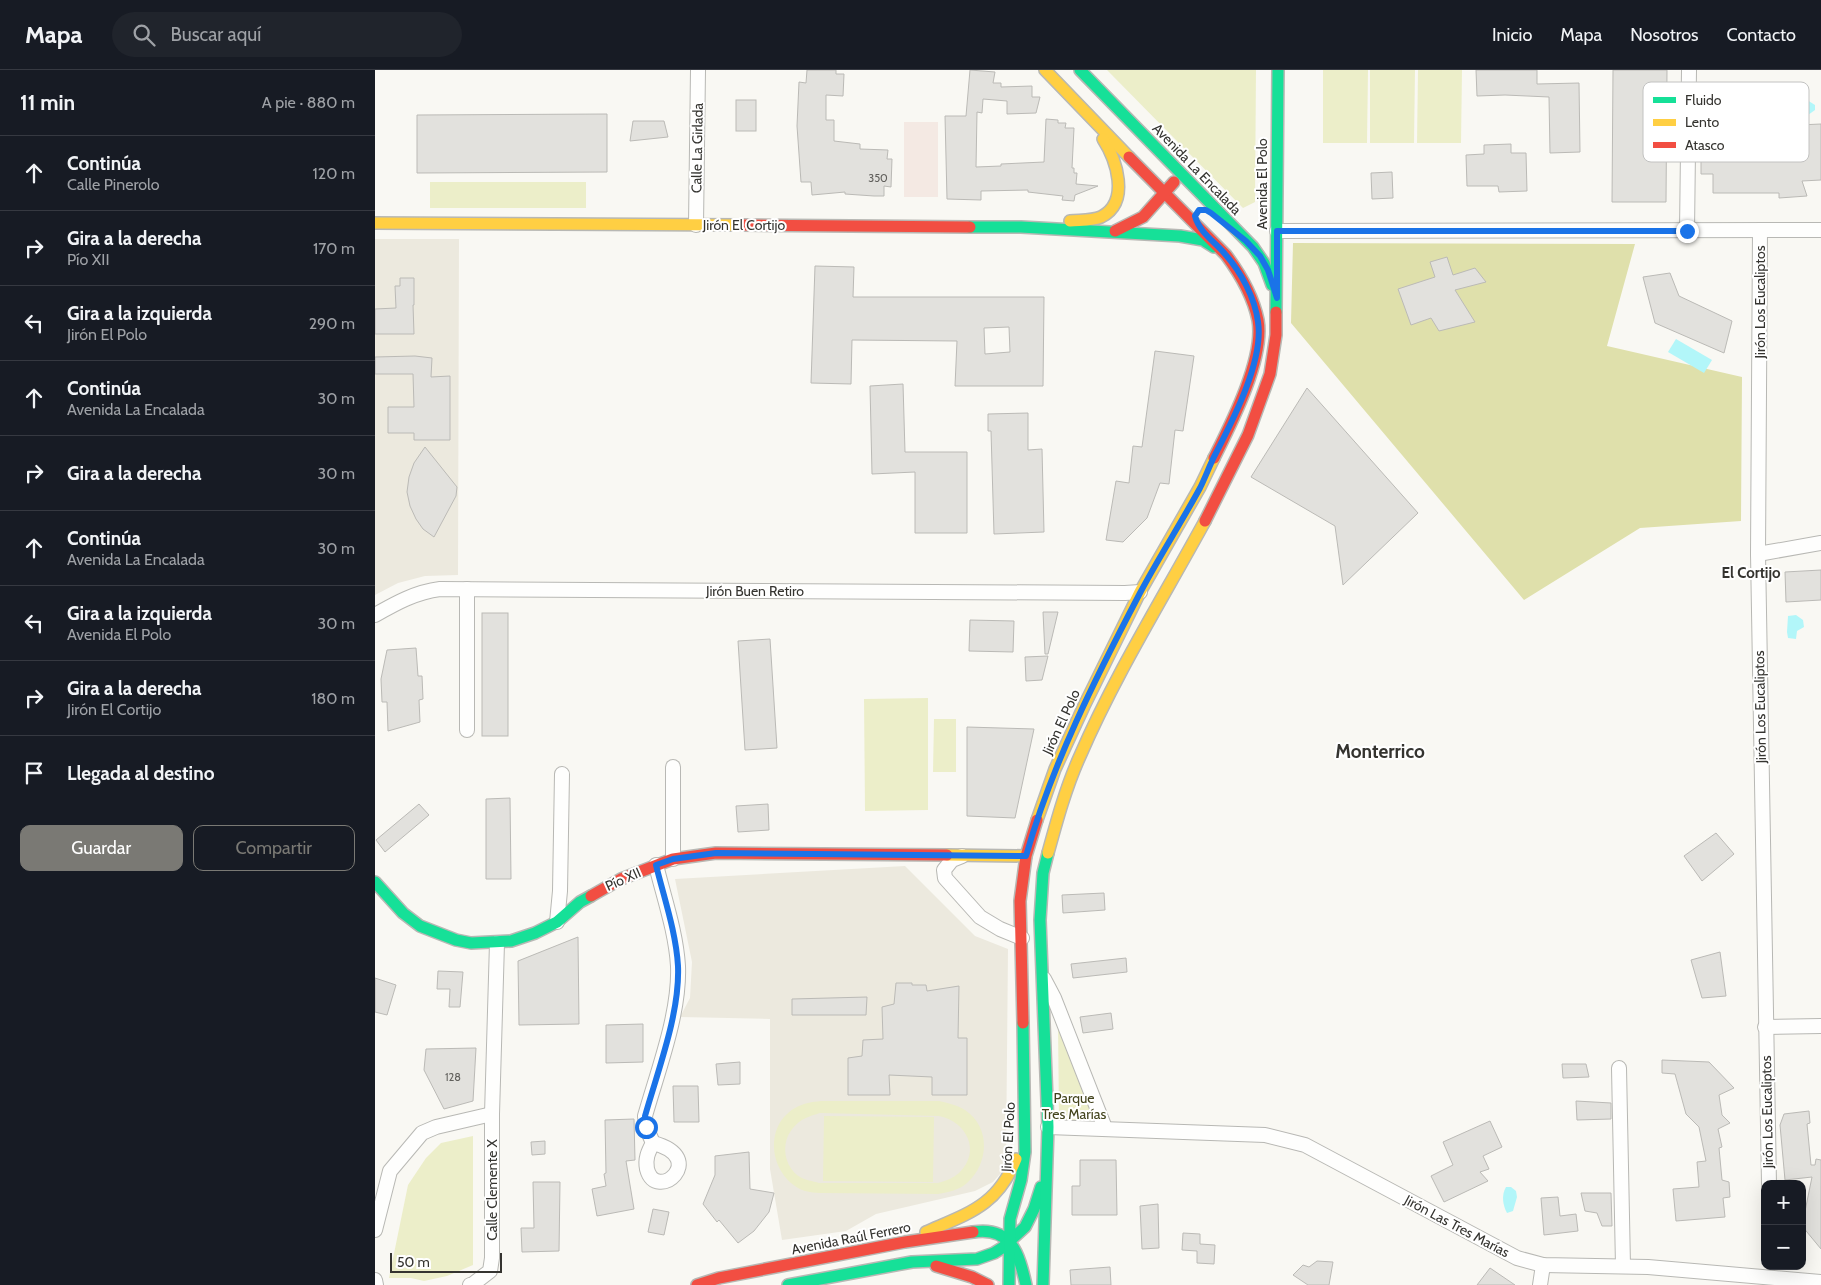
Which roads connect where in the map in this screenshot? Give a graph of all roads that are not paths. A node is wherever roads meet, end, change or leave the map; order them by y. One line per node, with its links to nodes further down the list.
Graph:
1 (699, 70): 10 (street, Calle La Girlada)
2 (1045, 70): 5 (main road)
3 (1080, 70): 7 (main road, Avenida La Encalada)
4 (1277, 70): 15 (main road, Avenida El Polo)
5 (1091, 120): 8 (main road); 12 (main road)
6 (1688, 162): 16 (street)
7 (1181, 173): 8 (main road, Jirón El Cortijo); 18 (main road, Avenida La Encalada)
8 (1165, 192): 11 (main road); 17 (main road, Jirón El Cortijo)
9 (375, 223): 10 (main road, Jirón El Cortijo)
10 (696, 225): 12 (main road, Jirón El Cortijo)
11 (1197, 225): 18 (main road); 19 (main road)
12 (1021, 227): 17 (main road, Jirón El Cortijo)
13 (1760, 230): 14 (street); 16 (street); 22 (street, Jirón Los Eucaliptos)
14 (1821, 230)
15 (1277, 231): 16 (street); 20 (main road, Avenida El Polo)
16 (1687, 231)
17 (1113, 232): 19 (main road, Jirón El Cortijo)
18 (1246, 241): 20 (main road, Avenida La Encalada)
19 (1226, 255): 24 (main road, Jirón El Polo)
20 (1277, 298): 37 (main road)
21 (1821, 543): 22 (street)
22 (1758, 554): 39 (street, Jirón Los Eucaliptos)
23 (467, 589): 24 (street, Jirón Buen Retiro); 25 (street, Jirón Buen Retiro); 26 (street)
24 (1141, 592): 30 (main road, Jirón El Polo)
25 (375, 616)
26 (467, 730)
27 (673, 767): 31 (street)
28 (562, 774): 34 (street)
29 (965, 855): 30 (main road, Pío XII); 31 (main road, Pío XII); 35 (street)
30 (1026, 856): 35 (main road, Jirón El Polo)
31 (673, 859): 32 (main road, Pío XII)
32 (656, 865): 34 (main road, Pío XII); 45 (street)
33 (375, 882): 36 (main road, Pío XII)
34 (557, 922): 36 (main road, Pío XII)
35 (1023, 938): 41 (main road, Jirón El Polo)
36 (497, 942): 42 (street, Calle Clemente X)
37 (1041, 973): 43 (main road); 44 (street)
38 (1821, 1026): 39 (street)
39 (1765, 1027): 47 (street, Jirón Los Eucaliptos)
40 (1619, 1068): 53 (street)
41 (1025, 1080): 49 (main road, Jirón El Polo); 50 (main road)
42 (492, 1114): 48 (street); 58 (street, Calle Clemente X)
43 (1048, 1127): 44 (street, Jirón Las Tres Marías); 46 (main road)
44 (1105, 1128): 52 (street, Jirón Las Tres Marías)
45 (653, 1144)
46 (1047, 1167): 49 (main road); 64 (main road)
47 (1769, 1180)
48 (375, 1230)
49 (1010, 1241): 50 (main road, Avenida Raúl Ferrero); 51 (main road); 62 (main road, Jirón El Polo); 63 (main road)
50 (905, 1242): 59 (main road, Avenida Raúl Ferrero)
51 (912, 1262): 60 (main road); 61 (main road)
52 (1543, 1265): 53 (street, Jirón Las Tres Marías); 65 (street)
53 (1623, 1266): 54 (street, Jirón Las Tres Marías)
54 (1771, 1276): 56 (street, Jirón Las Tres Marías)
55 (375, 1280): 57 (street)
56 (1821, 1282)
57 (376, 1285)
58 (470, 1285)
59 (697, 1285)
60 (788, 1285)
61 (988, 1285)
62 (1009, 1285)
63 (1026, 1285)
64 (1043, 1285)
65 (1540, 1285)

